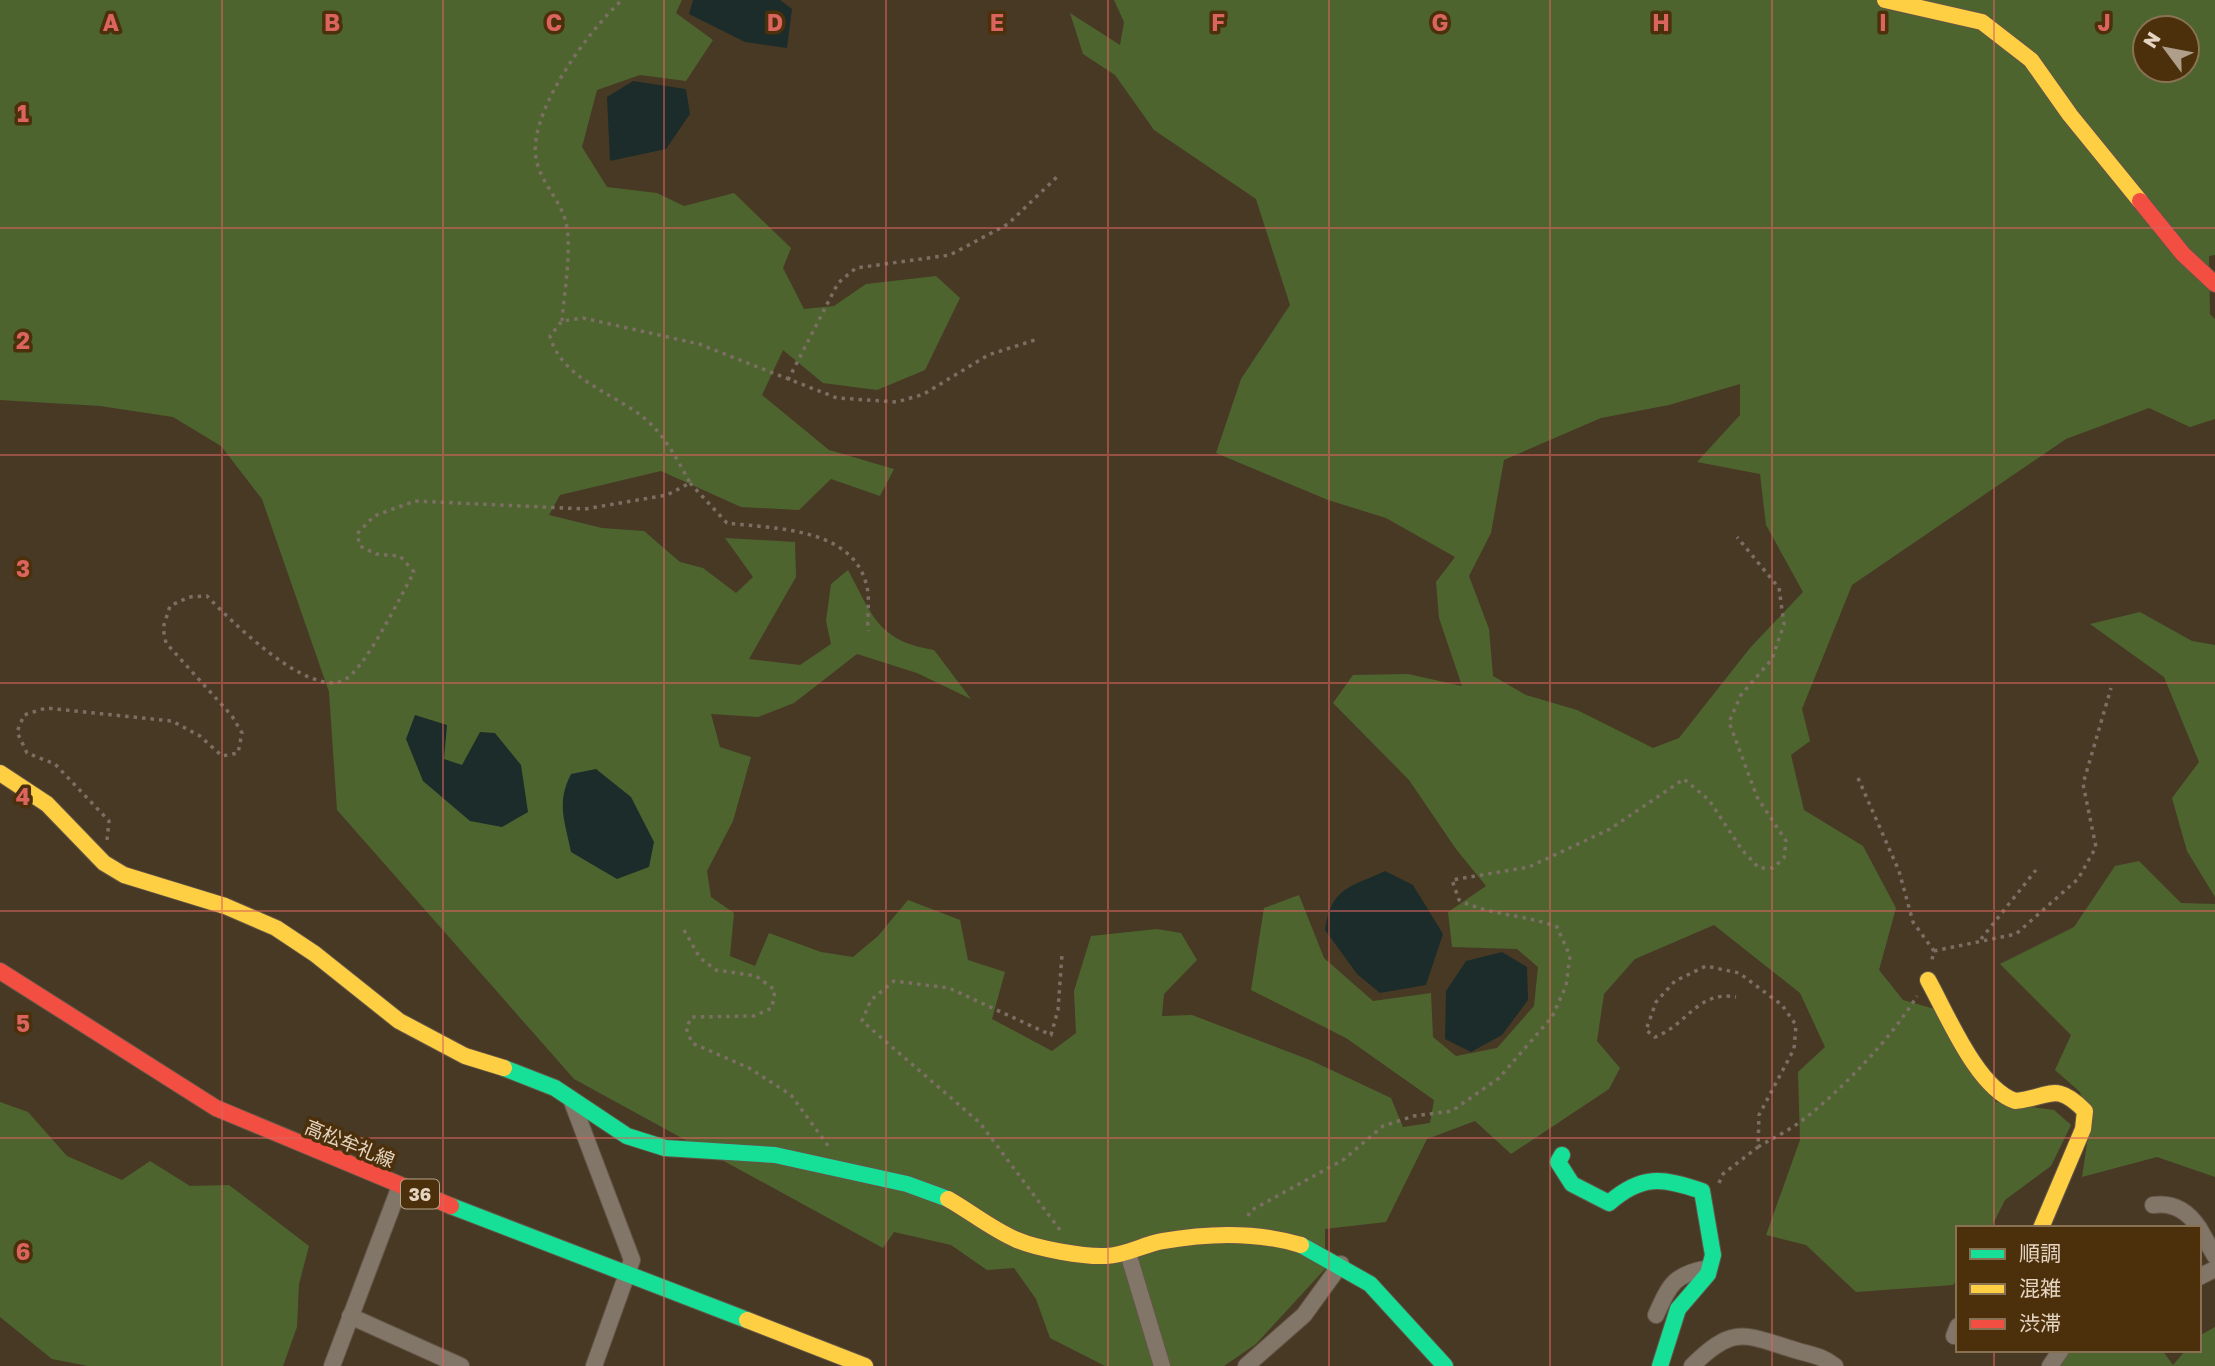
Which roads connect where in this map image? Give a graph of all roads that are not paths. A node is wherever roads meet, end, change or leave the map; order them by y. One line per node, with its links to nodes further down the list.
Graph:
1 (1885, 0): 2 (street)
2 (2215, 284)
3 (0, 774): 6 (street)
4 (0, 971): 8 (street, 高松牟礼線 / 36)
5 (1927, 980): 10 (street)
6 (570, 1099): 13 (street); 17 (street)
7 (1562, 1155): 16 (street)
8 (400, 1186): 17 (street, 高松牟礼線 / 36); 19 (street)
9 (2153, 1205): 11 (street)
10 (2042, 1226)
11 (2198, 1226)
12 (2201, 1232): 14 (street)
13 (1128, 1253): 15 (street); 24 (street)
14 (2215, 1256)
15 (1341, 1264): 25 (street); 26 (street)
16 (1709, 1268): 18 (street); 27 (street)
17 (627, 1273): 22 (street); 23 (street, 高松牟礼線 / 36)
18 (1656, 1315)
19 (350, 1316): 20 (street); 21 (street)
20 (332, 1366)
21 (461, 1366)
22 (594, 1366)
23 (865, 1366)
24 (1162, 1366)
25 (1246, 1366)
26 (1444, 1366)
27 (1660, 1366)
28 (1692, 1366): 29 (street)
29 (1835, 1366)

